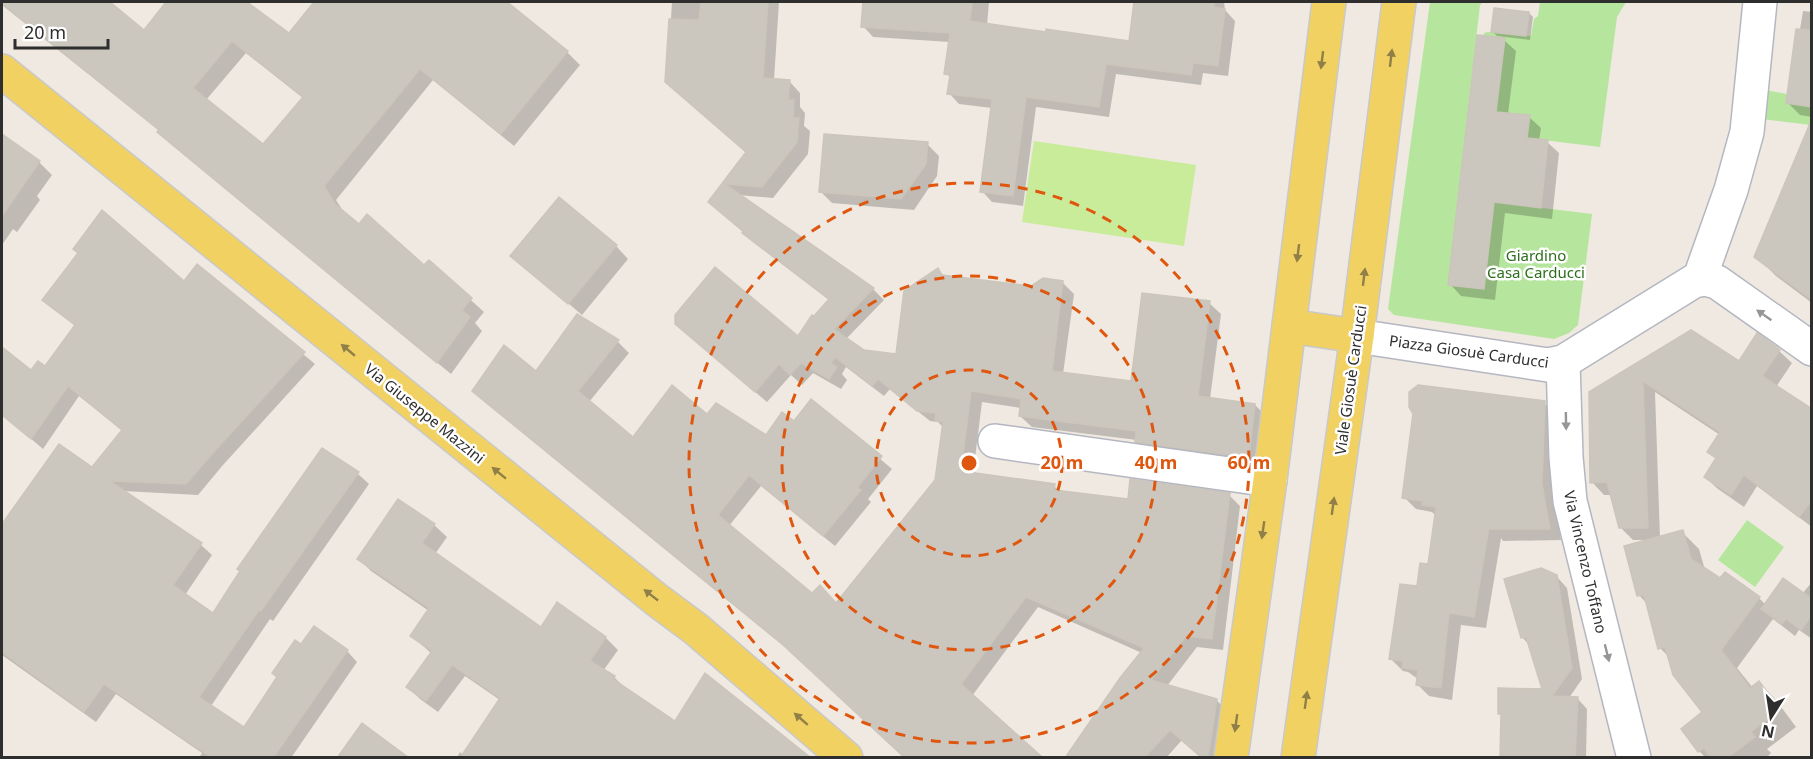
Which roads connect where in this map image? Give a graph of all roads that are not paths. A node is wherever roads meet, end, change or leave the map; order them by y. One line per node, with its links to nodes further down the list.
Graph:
1 (1329, 2): 6 (main road, one-way to 6)
2 (1399, 2): 7 (main road, Viale Giosuè Carducci, one-way to 2)
3 (1760, 2): 5 (street)
4 (2, 71): 12 (main road, Via Giuseppe Mazzini, one-way to 4)
5 (1704, 279): 8 (street, one-way to 5); 9 (street, Piazza Giosuè Carducci)
6 (1289, 326): 7 (main road); 11 (main road)
7 (1357, 336): 9 (street, Piazza Giosuè Carducci); 14 (main road, Viale Giosuè Carducci, one-way to 7)
8 (1812, 349)
9 (1563, 362): 15 (street, Via Vincenzo Toffano, one-way to 15)
10 (995, 441): 11 (street)
11 (1270, 480): 13 (main road, one-way to 13)
12 (846, 758)
13 (1231, 758)
14 (1298, 758)
15 (1634, 758)

